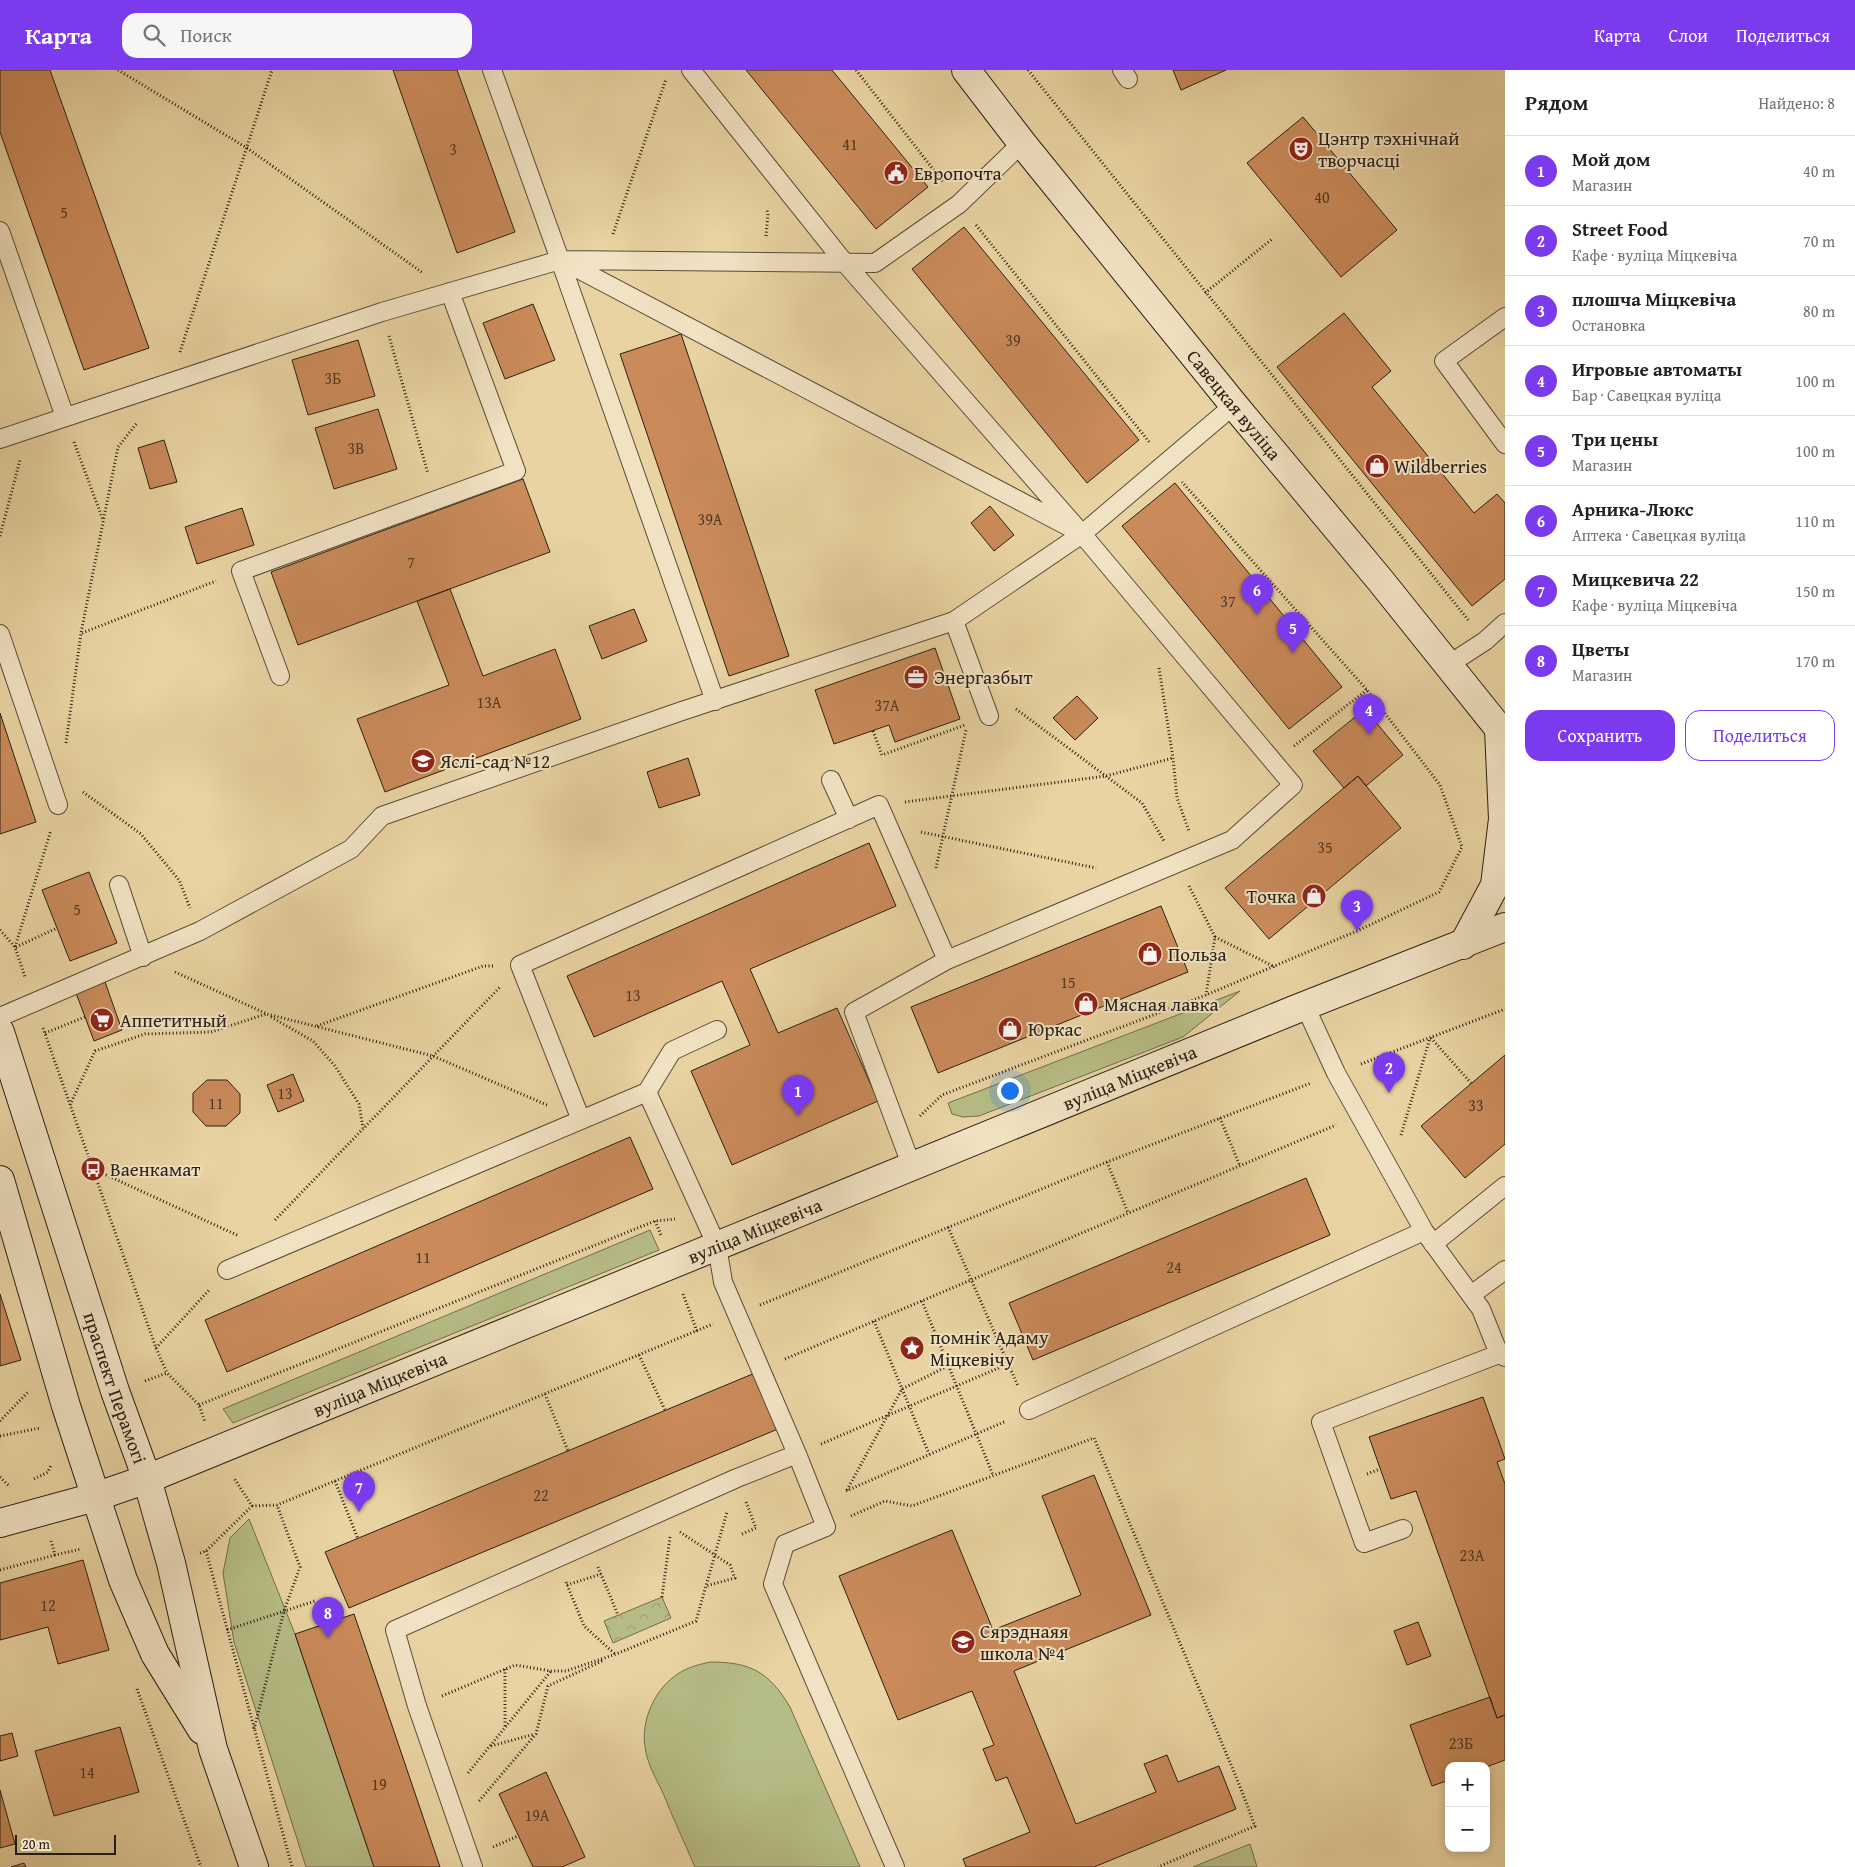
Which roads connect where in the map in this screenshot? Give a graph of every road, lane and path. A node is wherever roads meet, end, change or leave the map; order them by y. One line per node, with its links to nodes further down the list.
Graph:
1 (118, 70): 10 (path)
2 (272, 70): 10 (path)
3 (492, 70): 14 (lane)
4 (670, 70): 15 (path)
5 (692, 70): 16 (lane)
6 (856, 70): 11 (path)
7 (966, 70): 9 (main road, Савецкая вуліца)
8 (1028, 70): 18 (path)
9 (1022, 143): 11 (lane); 22 (main road, Савецкая вуліца)
10 (247, 148): 17 (path); 21 (path)
11 (959, 204): 16 (lane); 27 (path)
12 (0, 231): 23 (lane)
13 (1272, 239): 18 (path)
14 (560, 260): 15 (lane); 17 (lane); 30 (lane); 42 (lane)
15 (604, 260): 16 (lane)
16 (844, 262): 30 (lane)
17 (450, 292): 19 (lane); 28 (lane)
18 (1205, 293): 37 (path)
19 (382, 312): 21 (lane); 28 (path)
20 (1505, 316): 26 (lane)
21 (170, 383): 23 (lane); 29 (path)
22 (1234, 405): 27 (lane); 39 (main road, Савецкая вуліца)
23 (65, 417): 24 (lane); 29 (path)
24 (28, 429): 25 (lane); 31 (path)
25 (0, 438)
26 (1505, 444)
27 (1166, 463): 30 (lane); 41 (path)
28 (436, 500): 32 (lane)
29 (103, 521): 35 (path)
30 (1082, 534): 33 (lane); 48 (lane)
31 (0, 536)
32 (241, 571): 35 (path); 40 (lane)
33 (954, 621): 42 (lane); 43 (lane)
34 (1505, 623): 37 (lane)
35 (81, 633): 46 (path)
36 (0, 634): 54 (lane)
37 (1485, 641): 39 (lane)
38 (1158, 664): 47 (path)
39 (1448, 665): 45 (main road, Савецкая вуліца)
40 (280, 676)
41 (1367, 690): 48 (path); 73 (path)
42 (715, 701): 66 (lane)
43 (989, 716): 49 (path)
44 (873, 730): 52 (path)
45 (1502, 733): 68 (main road)
46 (66, 748)
47 (1174, 758): 49 (path); 58 (path)
48 (1273, 762): 58 (lane)
49 (1106, 776): 52 (path); 59 (path)
50 (831, 780): 55 (lane)
51 (78, 789): 66 (path)
52 (952, 797): 53 (path); 57 (path)
53 (879, 804): 55 (lane); 56 (lane)
54 (58, 805): 69 (path)
55 (849, 819): 72 (lane)
56 (889, 826): 57 (path); 62 (lane)
57 (943, 837): 60 (path); 62 (path)
58 (1197, 855): 59 (lane)
59 (1178, 863): 60 (lane); 67 (path)
60 (1143, 877): 71 (lane)
61 (119, 885): 70 (lane)
62 (926, 912): 71 (lane)
63 (1505, 927): 68 (main road, вуліца Міцкевіча)
64 (58, 928): 69 (path)
65 (0, 930): 69 (path)
66 (200, 931): 70 (lane)
67 (1215, 937): 73 (path); 74 (path)
68 (1463, 945): 76 (main road, вуліца Міцкевіча)
69 (15, 947): 75 (path)
70 (142, 957): 75 (lane); 78 (path)
71 (947, 960): 96 (lane)
72 (520, 966): 82 (path); 87 (path); 94 (lane)
73 (1275, 967): 74 (path)
74 (1206, 995): 96 (path)
75 (34, 1002): 80 (lane); 85 (path)
76 (1304, 1006): 88 (lane); 98 (main road, вуліца Міцкевіча)
77 (1503, 1010): 79 (path); 86 (path)
78 (267, 1014): 82 (path); 91 (path); 95 (path)
79 (1505, 1016)
80 (0, 1017)
81 (85, 1017): 85 (path)
82 (316, 1026): 87 (path)
83 (717, 1030): 90 (lane)
84 (0, 1032): 144 (main road, праспект Перамогі)
85 (45, 1033): 91 (path)
86 (1431, 1037): 88 (path); 89 (path); 101 (path)
87 (433, 1056): 94 (path); 95 (path)
88 (1336, 1073): 92 (lane); 93 (path)
89 (1471, 1084)
90 (647, 1092): 94 (lane); 105 (lane)
91 (70, 1106): 100 (path)
92 (1360, 1115): 99 (path); 101 (lane)
93 (1220, 1118): 97 (path); 99 (path)
94 (581, 1120): 111 (lane)
95 (363, 1129): 106 (path)
96 (900, 1134): 98 (lane)
97 (1107, 1162): 104 (path); 107 (path)
98 (912, 1166): 110 (main road, вуліца Міцкевіча)
99 (1240, 1166): 104 (path)
100 (92, 1169): 109 (path); 118 (path)
101 (1391, 1169): 108 (lane)
102 (0, 1180): 147 (main road, праспект Перамогі)
103 (1505, 1186): 108 (lane)
104 (1128, 1213): 113 (path)
105 (704, 1216): 110 (lane); 129 (path)
106 (274, 1221)
107 (948, 1227): 113 (path); 116 (path)
108 (1429, 1237): 114 (lane); 132 (lane)
109 (244, 1239)
110 (716, 1246): 116 (lane); 144 (main road, вуліца Міцкевіча)
111 (227, 1270): 118 (path)
112 (1505, 1270): 114 (lane)
113 (972, 1280): 115 (path); 121 (path)
114 (1471, 1295): 120 (lane)
115 (922, 1301): 117 (path); 122 (path)
116 (736, 1314): 119 (path); 123 (lane)
117 (874, 1321): 123 (path); 126 (path)
118 (156, 1348): 124 (path)
119 (639, 1354): 128 (path); 131 (path)
120 (1502, 1355): 154 (lane)
121 (1008, 1364): 125 (path); 132 (path)
122 (948, 1366): 125 (path); 126 (path)
123 (760, 1370): 139 (lane)
124 (166, 1373)
125 (957, 1386): 130 (path); 136 (path)
126 (902, 1389): 130 (path); 133 (path)
127 (31, 1390): 134 (path)
128 (545, 1394): 138 (path); 145 (path)
129 (199, 1405)
130 (909, 1406): 133 (path); 140 (path)
131 (665, 1410)
132 (1029, 1410): 136 (path)
133 (887, 1416): 139 (path); 140 (path)
134 (0, 1421)
135 (42, 1428): 137 (path)
136 (976, 1434): 140 (path); 141 (path)
137 (0, 1436)
138 (568, 1451)
139 (797, 1454): 143 (lane); 153 (lane)
140 (929, 1454)
141 (993, 1475): 153 (path); 186 (path)
142 (0, 1477): 146 (path)
143 (737, 1478): 150 (lane); 155 (path); 160 (path)
144 (147, 1479): 147 (main road, вуліца Міцкевіча); 178 (main road, праспект Перамогі)
145 (335, 1481): 148 (path); 156 (path)
146 (11, 1489)
147 (95, 1497): 151 (main road, вуліца Міцкевіча); 178 (main road, праспект Перамогі)
148 (277, 1505): 149 (path); 166 (path)
149 (252, 1506)
150 (665, 1509): 152 (path); 157 (lane)
151 (0, 1523)
152 (672, 1526): 160 (path); 164 (path)
153 (826, 1527): 185 (lane)
154 (1403, 1529)
155 (742, 1534)
156 (358, 1539)
157 (588, 1544): 161 (lane); 167 (path)
158 (206, 1551): 168 (path)
159 (55, 1555): 162 (path)
160 (715, 1555): 163 (path); 163 (path)
161 (555, 1558): 169 (path); 173 (lane)
162 (0, 1570)
163 (706, 1587): 169 (path)
164 (662, 1597)
165 (315, 1601): 166 (path)
166 (284, 1612): 168 (path); 175 (path)
167 (618, 1615)
168 (227, 1630): 175 (path)
169 (616, 1654): 171 (path); 176 (path)
170 (505, 1669): 171 (path); 173 (path); 174 (path)
171 (551, 1671): 174 (path)
172 (134, 1680): 181 (path)
173 (417, 1706): 179 (lane)
174 (505, 1727): 177 (path)
175 (254, 1730): 183 (path)
176 (536, 1734): 177 (path); 180 (path)
177 (490, 1746): 179 (path)
178 (213, 1749): 182 (main road, праспект Перамогі)
179 (449, 1797): 180 (lane)
180 (458, 1825): 184 (lane)
181 (201, 1867)
182 (254, 1867)
183 (292, 1867)
184 (472, 1867)
185 (895, 1867)
186 (1158, 1867)

